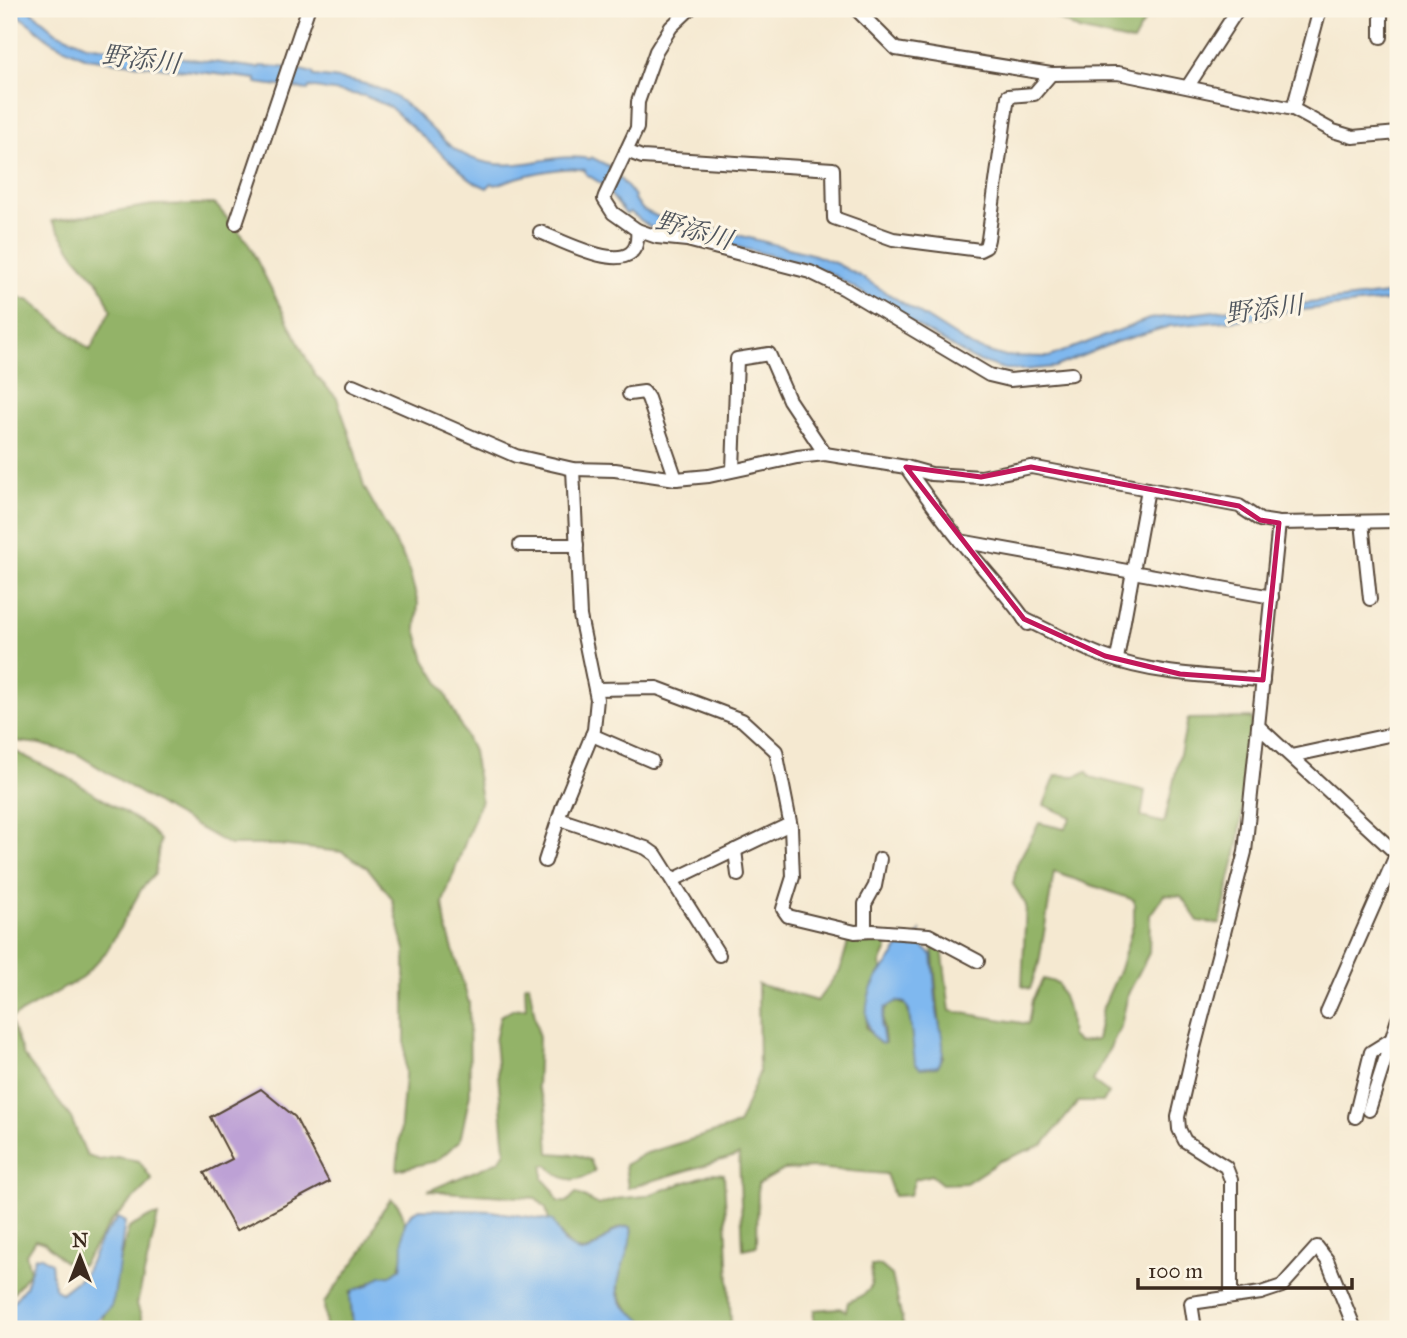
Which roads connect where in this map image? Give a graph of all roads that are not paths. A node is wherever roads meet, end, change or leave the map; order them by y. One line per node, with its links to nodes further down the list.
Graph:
1 (307, 9): 13 (street)
2 (690, 9): 12 (street)
3 (856, 9): 8 (street)
4 (1238, 9): 9 (street)
5 (1320, 9): 10 (street)
6 (1381, 9): 7 (street)
7 (1381, 37)
8 (1051, 74): 9 (street); 12 (street)
9 (1188, 86): 10 (street)
10 (1293, 109): 11 (street)
11 (1398, 133)
12 (626, 150): 14 (street)
13 (236, 222)
14 (637, 230): 15 (street); 16 (street)
15 (540, 232)
16 (1072, 374)
17 (353, 385): 21 (street)
18 (629, 394): 23 (street)
19 (825, 454): 20 (street); 22 (street); 22 (street)
20 (906, 467): 24 (street); 28 (street)
21 (573, 469): 23 (street); 30 (street)
22 (733, 469): 23 (street)
23 (676, 479)
24 (1148, 489): 27 (street); 31 (street)
25 (1398, 521): 26 (street)
26 (1362, 522): 27 (street); 33 (street)
27 (1279, 523): 32 (street)
28 (960, 541): 31 (street); 34 (street)
29 (520, 545): 30 (street)
30 (577, 545): 36 (street)
31 (1133, 572): 32 (street); 34 (street)
32 (1272, 597): 35 (street)
33 (1370, 599)
34 (1117, 659): 35 (street)
35 (1263, 680): 37 (street)
36 (595, 688): 39 (street); 43 (street)
37 (1259, 727): 40 (street); 58 (street)
38 (1398, 733): 40 (street)
39 (592, 735): 41 (street); 42 (street)
40 (1291, 757): 45 (street)
41 (652, 761)
42 (559, 819): 47 (street); 49 (street)
43 (790, 824): 44 (street); 50 (street)
44 (735, 850): 48 (street); 49 (street)
45 (1398, 854): 53 (street)
46 (880, 859): 50 (street)
47 (545, 861)
48 (738, 874)
49 (673, 880): 51 (street)
50 (864, 931): 52 (street)
51 (719, 955)
52 (978, 961)
53 (1327, 1012)
54 (1398, 1019): 55 (street)
55 (1395, 1040): 56 (street); 57 (street)
56 (1369, 1110)
57 (1355, 1117)
58 (1231, 1297): 59 (street); 60 (street)
59 (1195, 1329)
60 (1355, 1329)

